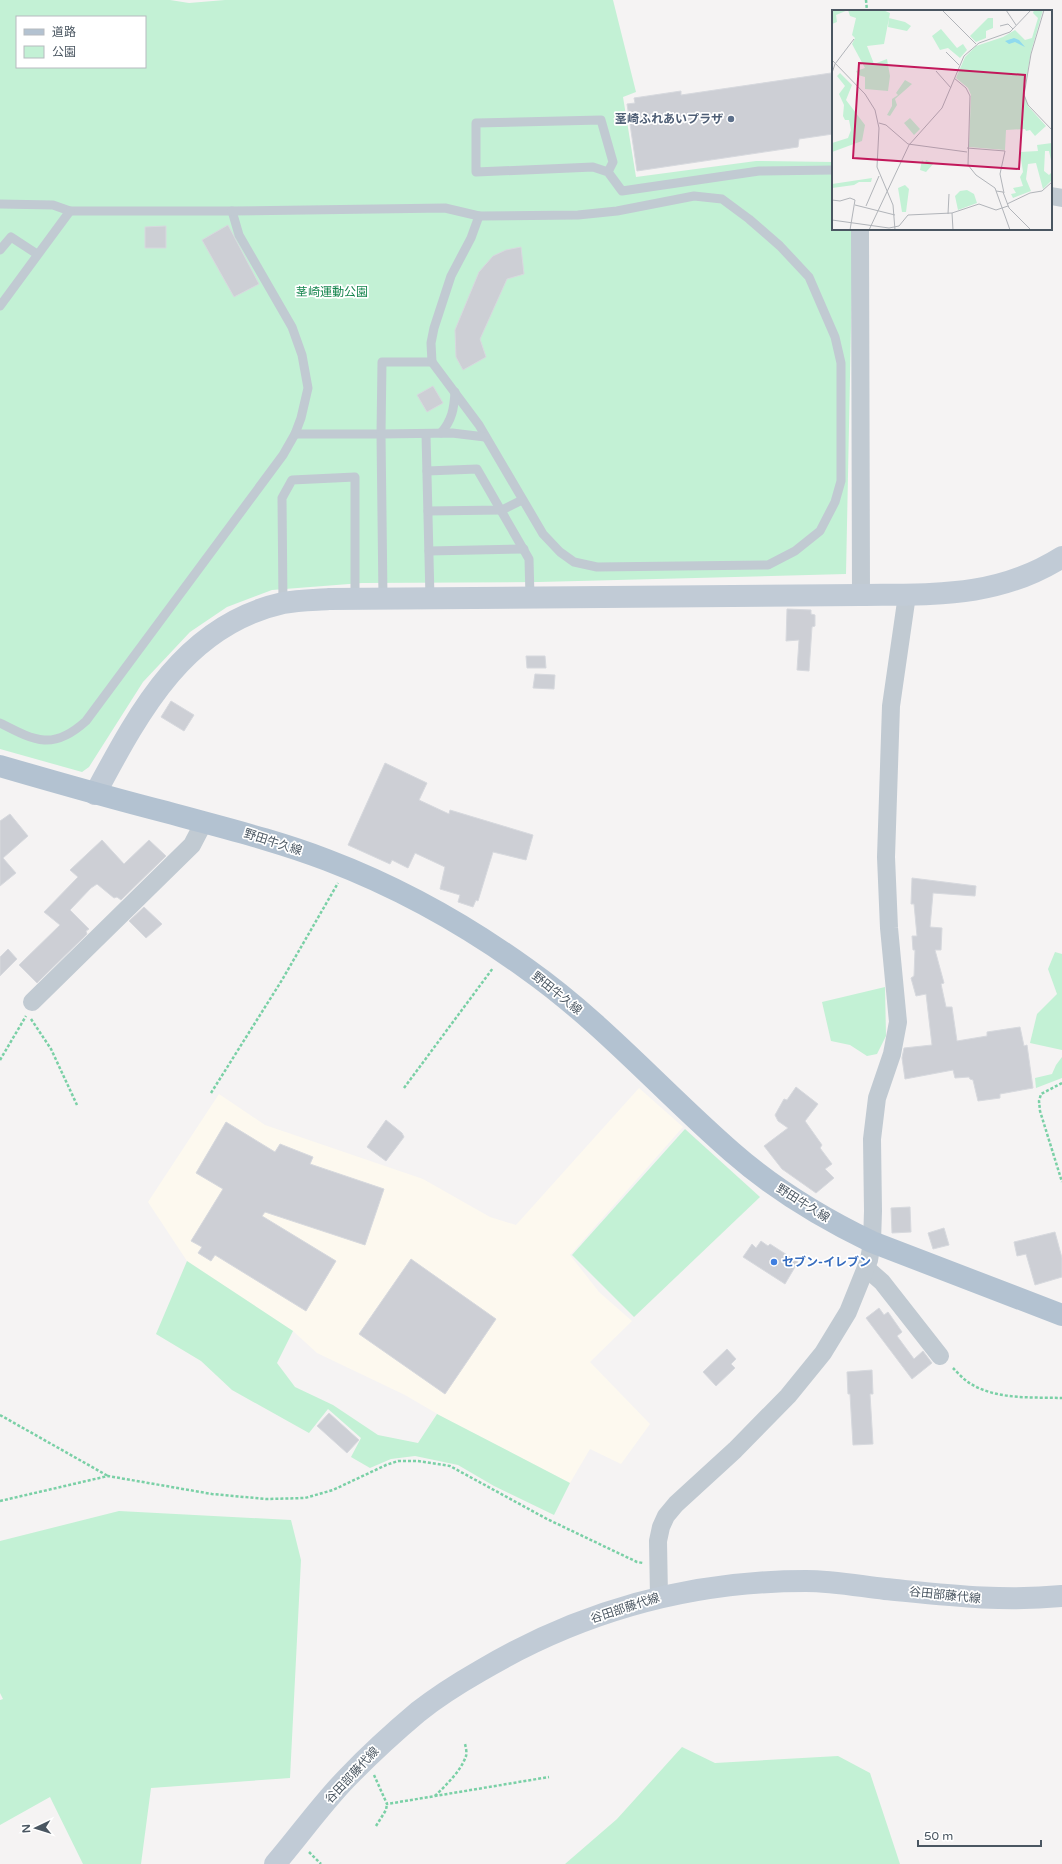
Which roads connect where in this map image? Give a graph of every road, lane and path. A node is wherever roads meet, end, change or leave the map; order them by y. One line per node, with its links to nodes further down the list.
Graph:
1 (866, 0): 2 (path)
2 (867, 10)
3 (832, 170): 4 (lane)
4 (608, 172): 4 (lane)
5 (1052, 196): 6 (street)
6 (1062, 198)
7 (0, 204): 8 (lane)
8 (70, 211): 9 (lane); 13 (lane)
9 (232, 211): 10 (lane); 18 (lane)
10 (479, 216): 15 (lane); 23 (lane)
11 (860, 230): 29 (street)
12 (0, 250): 13 (lane)
13 (37, 254): 14 (lane)
14 (0, 306)
15 (432, 362): 16 (lane); 19 (lane)
16 (455, 392): 17 (lane); 21 (lane)
17 (441, 433): 20 (lane); 21 (lane)
18 (295, 434): 19 (lane); 36 (lane)
19 (381, 434): 20 (lane); 32 (lane)
20 (426, 434): 22 (lane)
21 (485, 438): 23 (lane)
22 (427, 471): 24 (lane); 25 (lane)
23 (522, 500): 24 (lane)
24 (502, 510): 25 (lane); 26 (lane)
25 (428, 511): 27 (lane)
26 (524, 549): 27 (lane); 31 (lane)
27 (429, 551): 33 (lane)
28 (1062, 557): 30 (street)
29 (861, 595): 30 (street); 31 (street)
30 (907, 595): 49 (street)
31 (530, 597): 33 (street)
32 (383, 598): 33 (street); 34 (street)
33 (430, 598)
34 (355, 599): 35 (street); 35 (lane)
35 (283, 603): 38 (street)
36 (0, 723)
37 (0, 766): 38 (main road, 野田牛久線)
38 (95, 794): 39 (main road, 野田牛久線)
39 (204, 822): 40 (main road, 野田牛久線); 42 (street)
40 (347, 868): 41 (main road, 野田牛久線); 46 (path)
41 (503, 953): 45 (path); 49 (main road, 野田牛久線)
42 (32, 1002)
43 (0, 1060): 47 (path)
44 (1062, 1083): 48 (path)
45 (404, 1088)
46 (211, 1093)
47 (77, 1105)
48 (1062, 1182)
49 (872, 1242): 50 (street); 51 (main road, 野田牛久線)
50 (866, 1268): 52 (street); 57 (street)
51 (1062, 1315)
52 (940, 1356): 53 (path)
53 (1062, 1398)
54 (0, 1415): 55 (path)
55 (108, 1476): 56 (path); 57 (path)
56 (0, 1501)
57 (658, 1563): 59 (street)
58 (1062, 1596): 59 (street, 谷田部藤代線)
59 (659, 1597): 61 (street, 谷田部藤代線)
60 (465, 1744): 63 (path)
61 (366, 1759): 64 (path); 66 (street, 谷田部藤代線)
62 (549, 1777): 63 (path)
63 (434, 1796): 64 (path)
64 (387, 1804): 65 (path)
65 (376, 1826)
66 (275, 1864)

